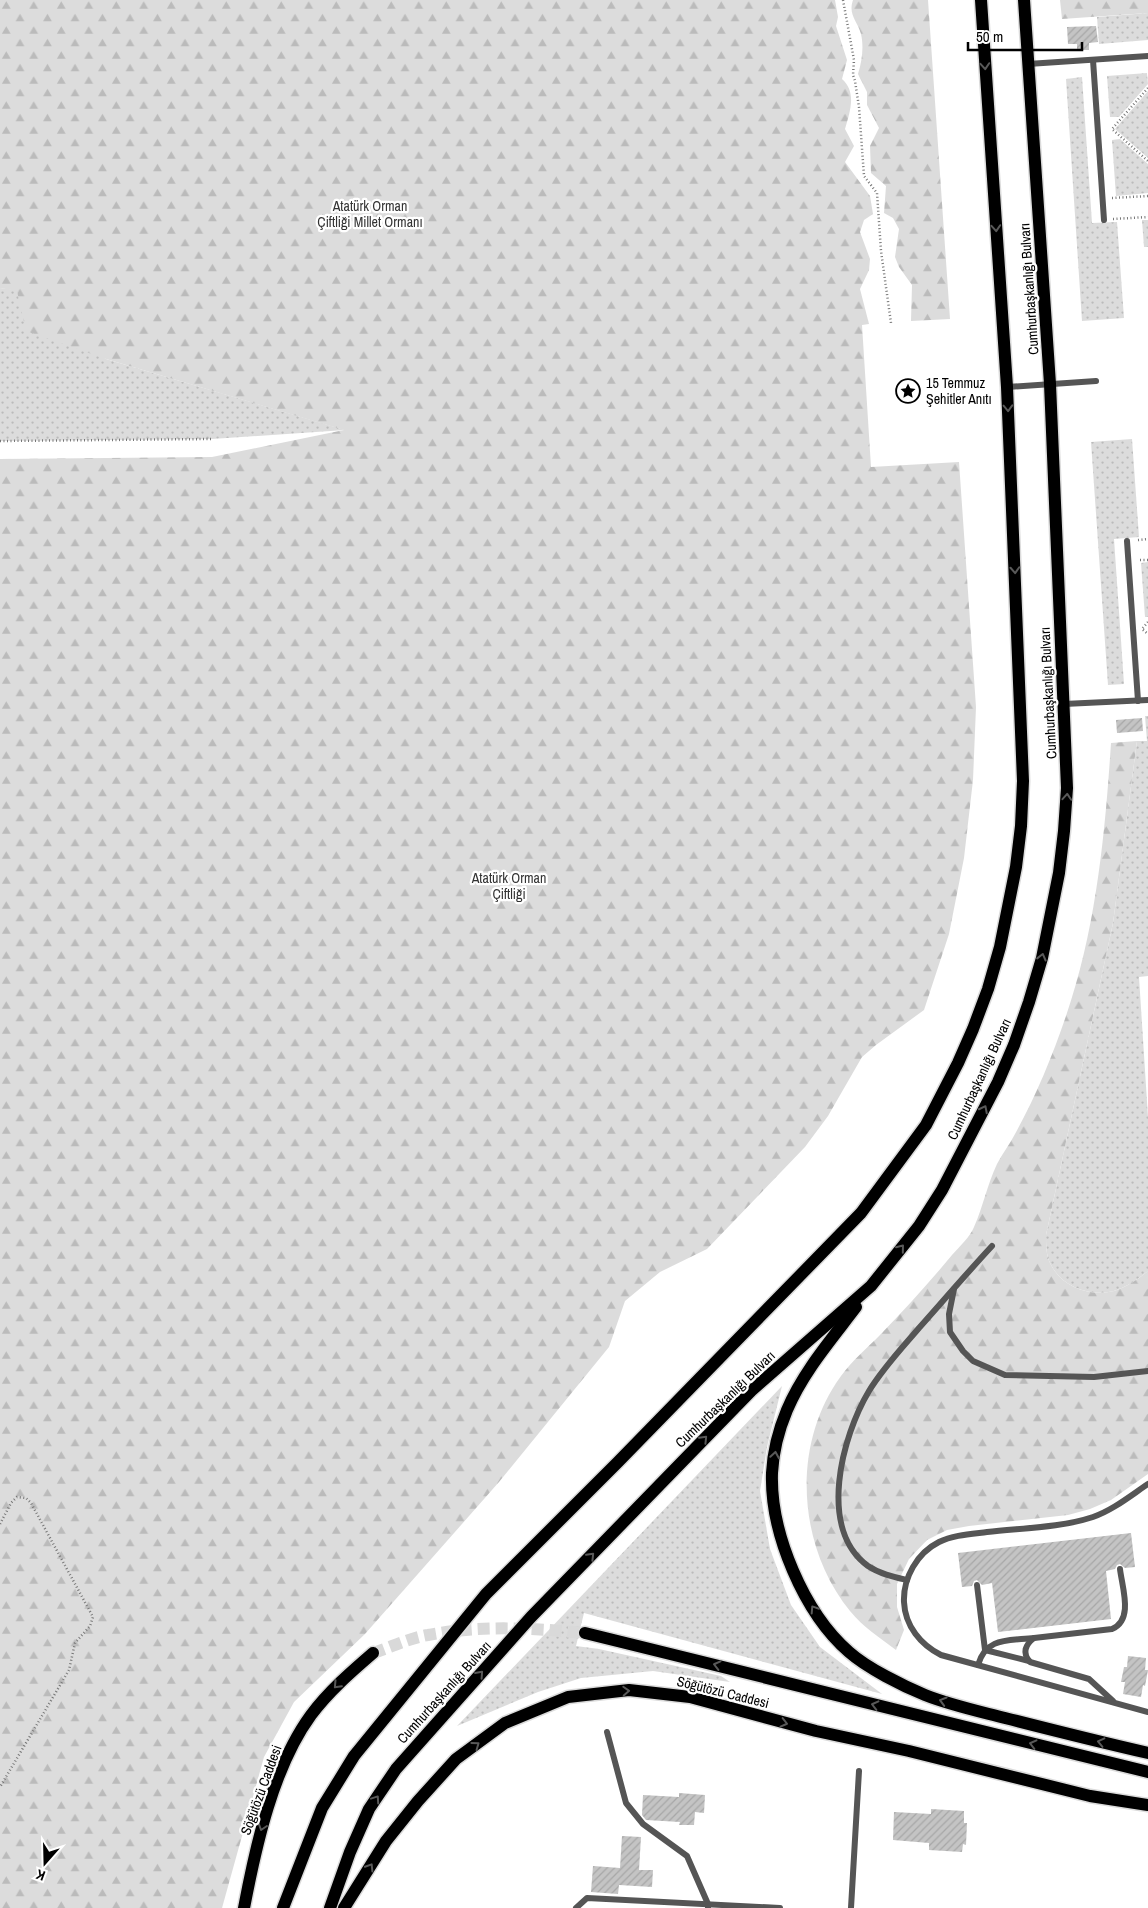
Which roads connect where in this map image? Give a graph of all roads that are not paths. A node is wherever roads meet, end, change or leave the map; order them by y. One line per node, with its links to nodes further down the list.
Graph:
1 (981, 0): 9 (main road, Cumhurbaşkanlığı Bulvarı, one-way to 9)
2 (1024, 0): 5 (main road, Cumhurbaşkanlığı Bulvarı)
3 (1148, 56): 4 (lane)
4 (1093, 60): 5 (lane); 6 (lane)
5 (1028, 64): 8 (main road, Cumhurbaşkanlığı Bulvarı)
6 (1104, 220)
7 (1096, 381): 8 (lane)
8 (1050, 384): 9 (lane); 13 (main road, Cumhurbaşkanlığı Bulvarı)
9 (1007, 386): 37 (main road, Cumhurbaşkanlığı Bulvarı, one-way to 37)
10 (1127, 540): 12 (lane)
11 (1148, 700): 12 (lane)
12 (1138, 701): 13 (lane)
13 (1064, 704): 15 (main road, Cumhurbaşkanlığı Bulvarı, one-way to 13)
14 (992, 1246): 16 (lane)
15 (871, 1286): 31 (main road, one-way to 15); 38 (main road, Cumhurbaşkanlığı Bulvarı, one-way to 15)
16 (954, 1288): 17 (lane); 20 (lane)
17 (1148, 1371)
18 (1148, 1484): 20 (lane)
19 (1120, 1569): 23 (lane)
20 (907, 1580): 27 (lane)
21 (977, 1585): 24 (lane)
22 (585, 1633): 33 (main road, Söğütözü Caddesi, one-way to 22)
23 (1034, 1638): 24 (lane); 26 (lane)
24 (985, 1650): 26 (lane); 27 (lane)
25 (373, 1653): 36 (main road, Söğütözü Caddesi, one-way to 36)
26 (1030, 1662): 28 (lane)
27 (978, 1665): 28 (lane)
28 (1115, 1703): 29 (lane)
29 (1148, 1712)
30 (607, 1732): 35 (lane)
31 (1148, 1753)
32 (859, 1771): 42 (lane)
33 (1148, 1772)
34 (1148, 1806): 39 (main road, Söğütözü Caddesi, one-way to 34)
35 (708, 1906): 40 (lane); 41 (lane)
36 (244, 1908)
37 (283, 1908)
38 (330, 1908)
39 (344, 1908)
40 (576, 1908)
41 (780, 1908)
42 (851, 1908)

